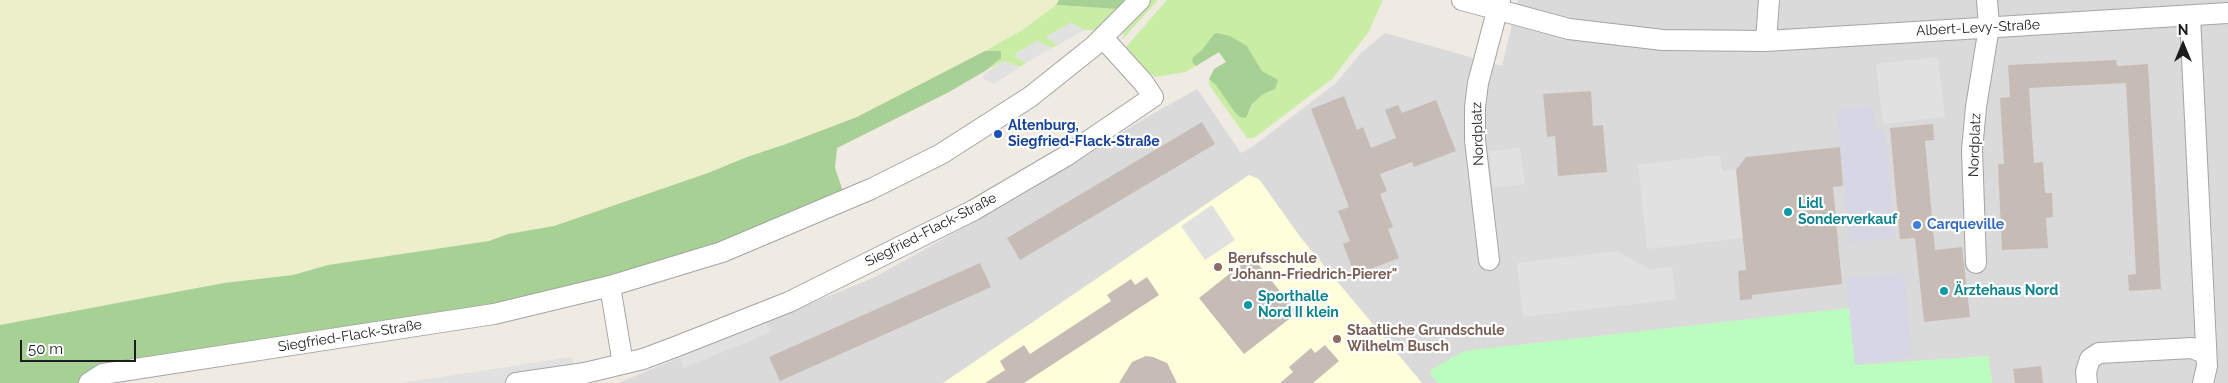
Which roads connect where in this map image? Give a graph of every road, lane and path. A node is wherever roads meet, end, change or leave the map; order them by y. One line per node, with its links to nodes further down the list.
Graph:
1 (1140, 0): 9 (street, Siegfried-Flack-Straße)
2 (1462, 0): 5 (street, Albert-Levy-Straße)
3 (1769, 0): 10 (street)
4 (1987, 0): 8 (street, Nordplatz)
5 (1498, 5): 10 (street, Albert-Levy-Straße); 11 (street, Nordplatz)
6 (2228, 13): 7 (street, Albert-Levy-Straße)
7 (2190, 16): 8 (street, Albert-Levy-Straße); 14 (street)
8 (1989, 27): 10 (street, Albert-Levy-Straße); 12 (street, Nordplatz)
9 (1103, 38): 13 (street, Siegfried-Flack-Straße); 15 (street, Siegfried-Flack-Straße)
10 (1766, 41)
11 (1490, 260)
12 (1976, 264)
13 (610, 286): 15 (street); 16 (street, Siegfried-Flack-Straße)
14 (2206, 354): 18 (street); 19 (street)
15 (623, 364): 17 (street, Siegfried-Flack-Straße)
16 (90, 382)
17 (516, 383)
18 (2087, 383)
19 (2203, 383)

